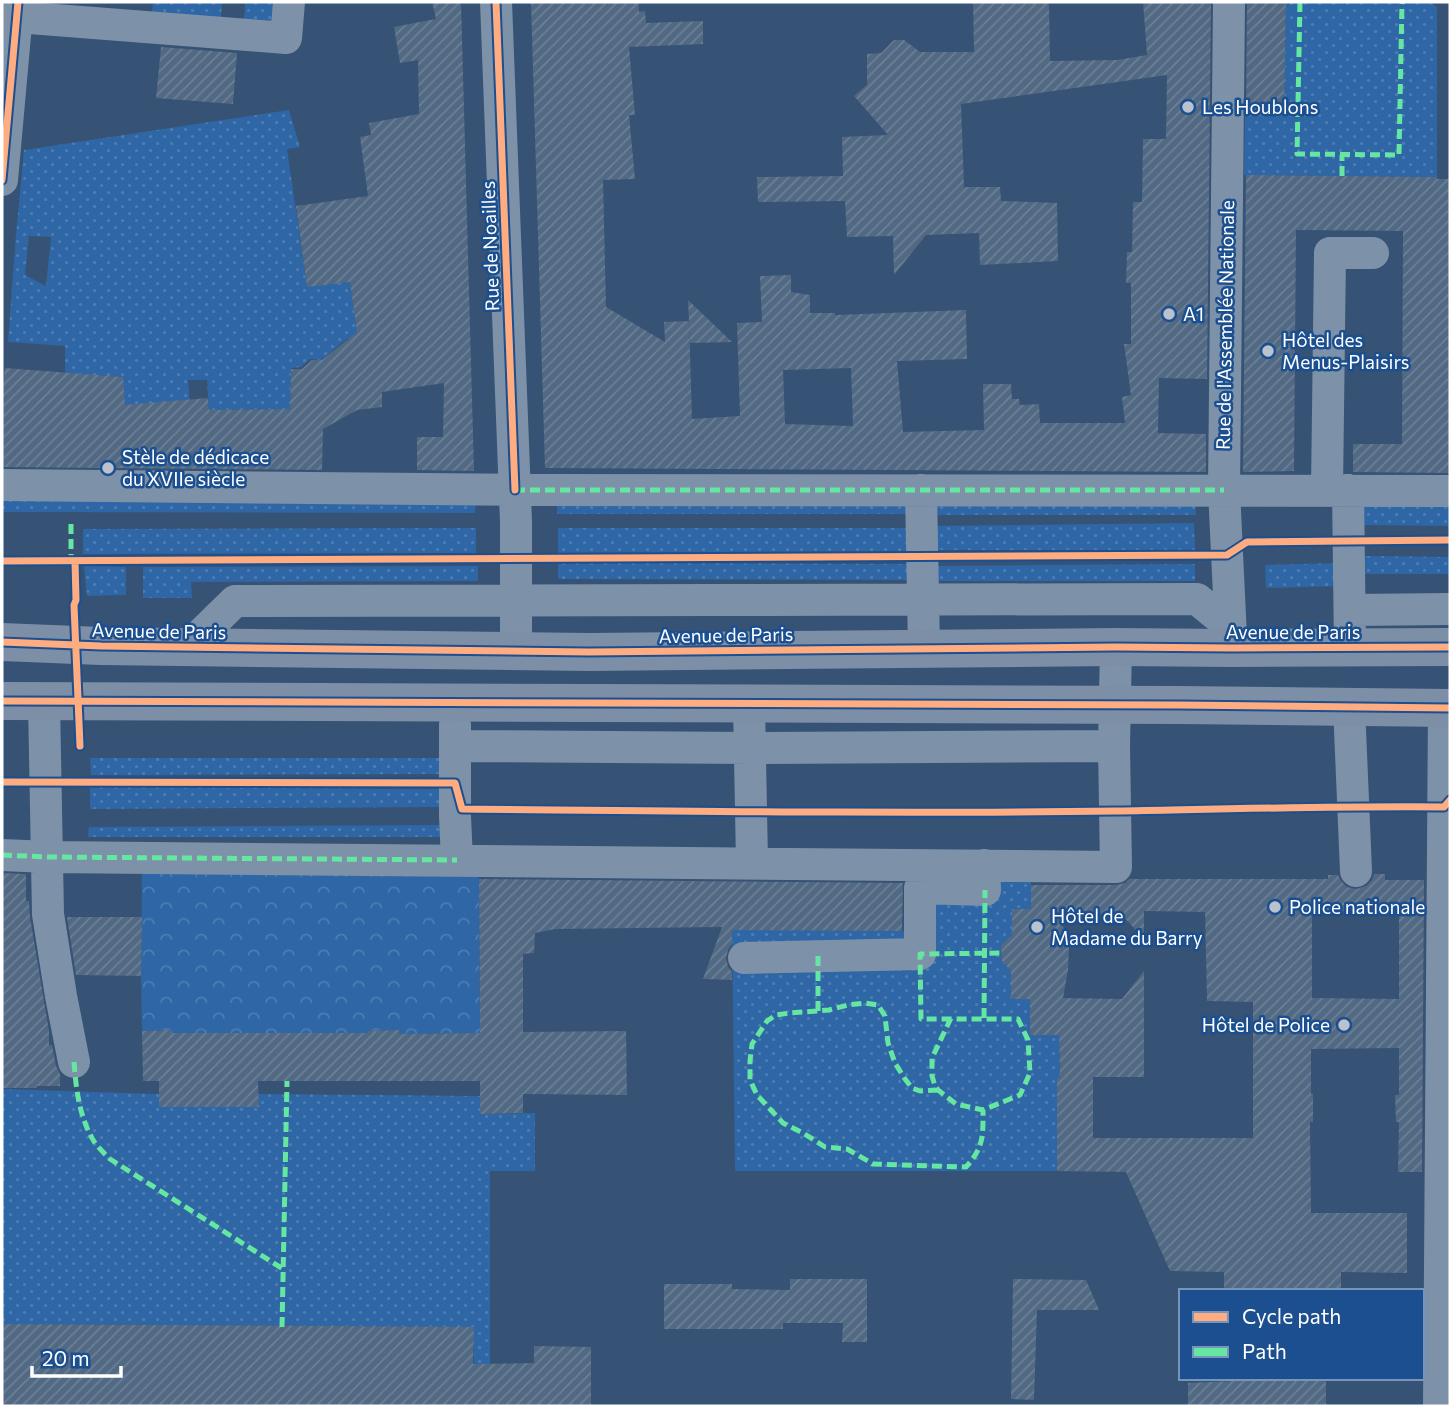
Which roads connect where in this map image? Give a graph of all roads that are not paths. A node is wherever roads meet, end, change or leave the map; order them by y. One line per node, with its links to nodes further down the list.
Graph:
1 (289, 2): 4 (street)
2 (496, 2): 9 (street, Rue de Noailles)
3 (1229, 2): 10 (street, Rue de l'Assemblée Nationale)
4 (26, 13): 5 (street)
5 (2, 180)
6 (1373, 253): 11 (street)
7 (2, 485): 9 (street)
8 (921, 489): 9 (street); 10 (street); 14 (street)
9 (515, 490): 13 (street, Rue de Noailles)
10 (1224, 490): 11 (street); 17 (street, Rue de l'Assemblée Nationale)
11 (1338, 490): 12 (street); 16 (street)
12 (1450, 491)
13 (517, 599): 14 (street); 19 (street); 23 (street, Rue de Noailles)
14 (922, 600): 17 (street); 22 (street)
15 (1450, 609): 16 (street)
16 (1350, 629): 17 (main road, Avenue de Paris); 21 (main road, Avenue de Paris)
17 (1231, 637): 20 (main road, Avenue de Paris); 30 (main road, Avenue de Paris)
18 (2, 642): 19 (main road, Avenue de Paris)
19 (188, 647): 23 (main road, Avenue de Paris)
20 (1116, 647): 22 (main road, Avenue de Paris); 29 (street)
21 (1448, 648): 32 (main road, Avenue de Paris)
22 (924, 649): 23 (main road, Avenue de Paris)
23 (516, 652): 27 (main road)
24 (2, 701): 25 (main road)
25 (44, 702): 26 (main road); 37 (street)
26 (454, 704): 27 (main road); 33 (street)
27 (520, 704): 28 (main road)
28 (748, 704): 29 (main road); 35 (street)
29 (1114, 705): 30 (main road); 34 (street)
30 (1231, 705): 31 (main road)
31 (1349, 706): 32 (main road); 42 (street)
32 (1447, 708): 40 (street)
33 (456, 746): 35 (street); 38 (street)
34 (1114, 746): 35 (street); 41 (street)
35 (751, 748): 39 (street)
36 (2, 855): 37 (street)
37 (48, 857): 38 (street); 44 (street)
38 (457, 860): 39 (street)
39 (752, 862): 41 (street)
40 (1447, 862): 45 (street)
41 (984, 865): 43 (street)
42 (1356, 871)
43 (744, 958)
44 (74, 1062)
45 (1439, 1406)

